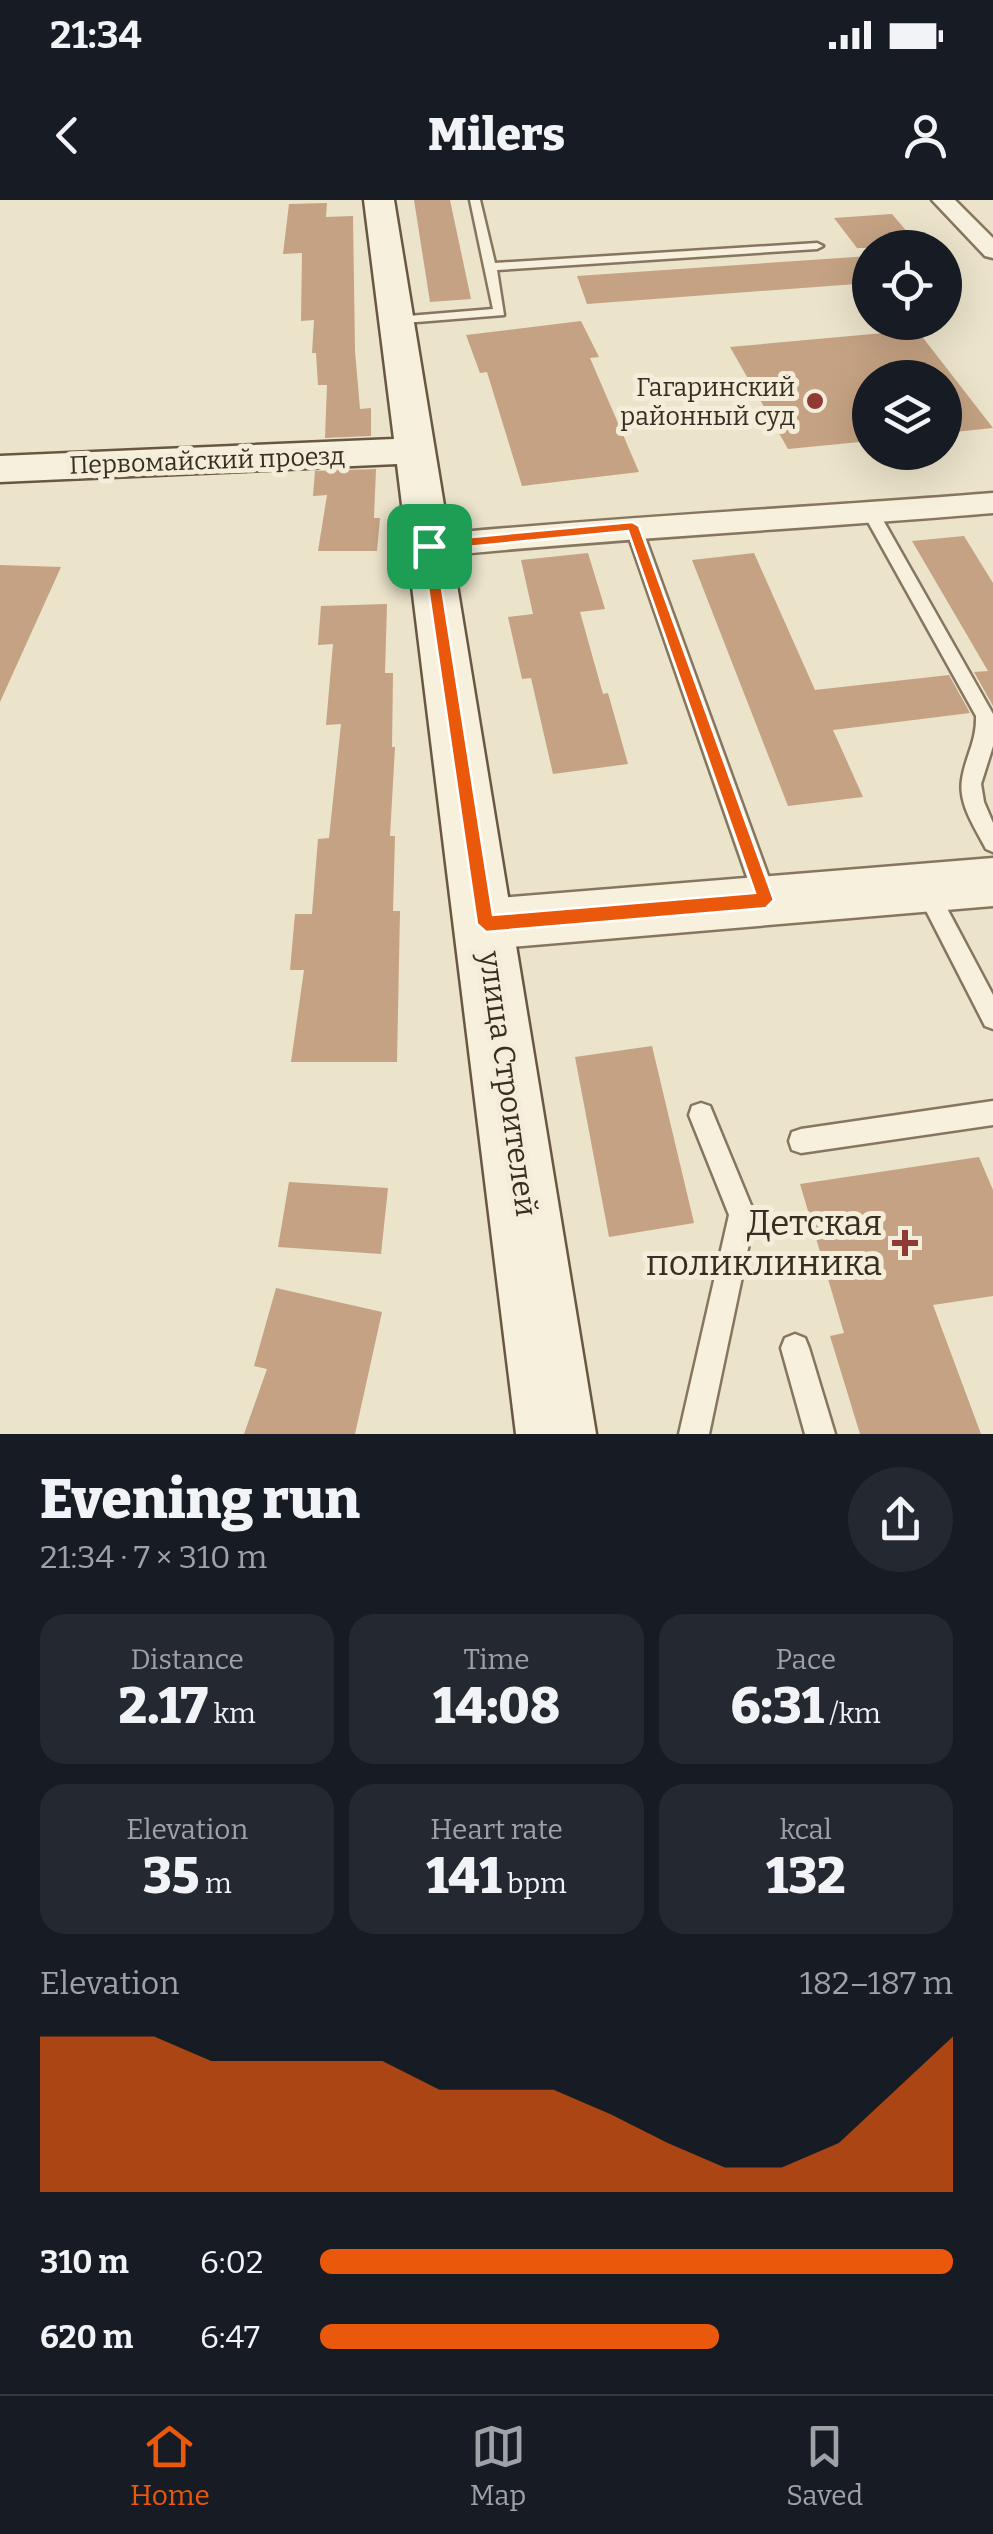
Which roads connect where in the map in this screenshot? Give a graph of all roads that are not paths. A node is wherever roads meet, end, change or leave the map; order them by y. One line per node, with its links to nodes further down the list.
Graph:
1 (379, 200): 7 (main road, улица Строителей)
2 (475, 200): 6 (lane)
3 (944, 200): 5 (street)
4 (817, 246): 6 (lane)
5 (993, 251)
6 (490, 267): 7 (lane)
7 (396, 320): 8 (main road, улица Строителей)
8 (415, 452): 9 (main road, Первомайский проезд); 13 (main road, улица Строителей)
9 (0, 470)
10 (993, 503): 11 (street)
11 (871, 514): 12 (street); 14 (lane)
12 (632, 526): 13 (street); 17 (lane)
13 (429, 546): 18 (main road, улица Строителей)
14 (993, 844)
15 (993, 882): 16 (street)
16 (925, 888): 17 (street); 19 (lane)
17 (766, 900): 18 (street)
18 (486, 924): 24 (main road, улица Строителей)
19 (993, 1018)
20 (701, 1115): 25 (lane)
21 (990, 1120): 22 (lane)
22 (800, 1141)
23 (795, 1348): 26 (lane)
24 (556, 1434)
25 (694, 1434)
26 (820, 1434)

